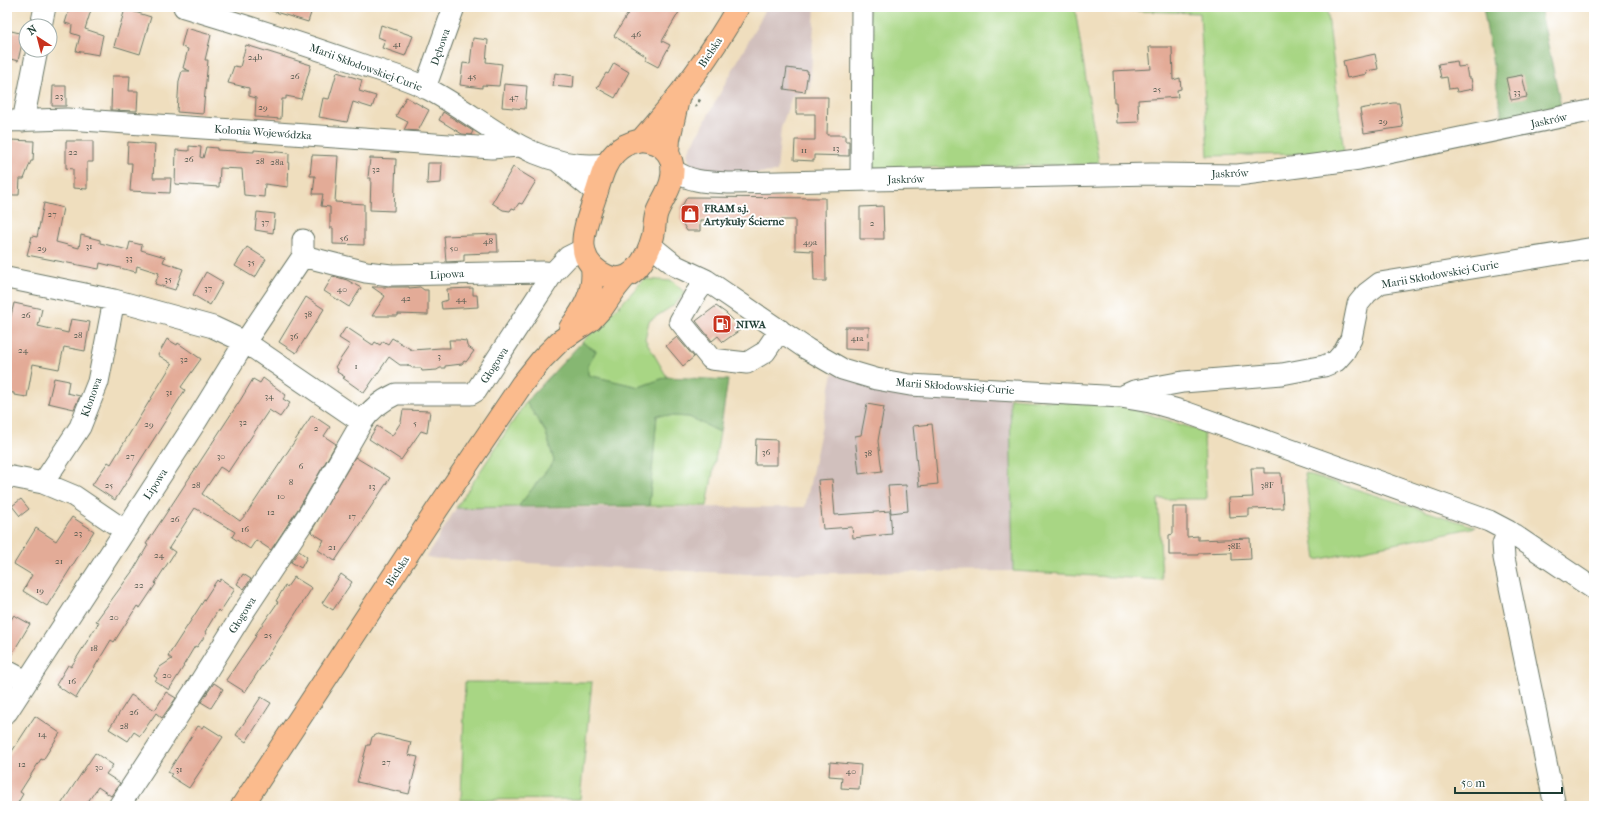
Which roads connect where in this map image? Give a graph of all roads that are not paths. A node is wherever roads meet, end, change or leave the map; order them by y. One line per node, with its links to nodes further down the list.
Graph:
1 (45, 7): 6 (street)
2 (184, 7): 8 (street, Marii Skłodowskiej-Curie)
3 (454, 7): 8 (street, Dębowa)
4 (738, 7): 9 (main road, Bielska)
5 (862, 7): 17 (street)
6 (43, 18)
7 (35, 58): 11 (street)
8 (426, 88): 13 (street, Marii Skłodowskiej-Curie)
9 (679, 95): 12 (main road, Bielska); 16 (main road, Bielska)
10 (1594, 110): 17 (street, Jaskrów)
11 (15, 121): 13 (street, Kolonia Wojewódzka)
12 (641, 140): 15 (main road); 16 (main road)
13 (519, 146): 14 (street, Marii Skłodowskiej-Curie)
14 (558, 162): 15 (street, Marii Skłodowskiej-Curie); 18 (street, Marii Skłodowskiej-Curie)
15 (606, 164): 18 (main road, Bielska)
16 (669, 170): 17 (street, Jaskrów); 19 (main road, Bielska)
17 (861, 180)
18 (597, 193): 21 (main road, Bielska)
19 (650, 245): 22 (street, Marii Skłodowskiej-Curie); 23 (main road, Bielska)
20 (1594, 248): 31 (street, Marii Skłodowskiej-Curie)
21 (588, 258): 23 (main road); 24 (street); 30 (main road, Bielska)
22 (676, 266): 23 (street, Marii Skłodowskiej-Curie); 26 (street, Marii Skłodowskiej-Curie)
23 (633, 270): 30 (main road, Bielska)
24 (553, 273): 29 (street, Lipowa); 32 (street, Głogowa)
25 (7, 278): 27 (street)
26 (706, 280): 28 (street, Marii Skłodowskiej-Curie); 28 (street)
27 (114, 300): 29 (street); 34 (street, Klonowa)
28 (780, 330): 31 (street, Marii Skłodowskiej-Curie)
29 (245, 342): 32 (street); 35 (street, Lipowa)
30 (560, 342): 42 (main road, Bielska)
31 (1121, 397): 36 (street, Marii Skłodowskiej-Curie)
32 (362, 422): 41 (street, Głogowa)
33 (7, 476): 34 (street)
34 (43, 484): 35 (street)
35 (124, 530): 39 (street, Lipowa)
36 (1508, 531): 37 (street, Marii Skłodowskiej-Curie); 43 (street)
37 (1594, 589)
38 (7, 671): 39 (street)
39 (26, 681): 40 (street, Lipowa)
40 (7, 712)
41 (119, 806)
42 (242, 806)
43 (1555, 806)

